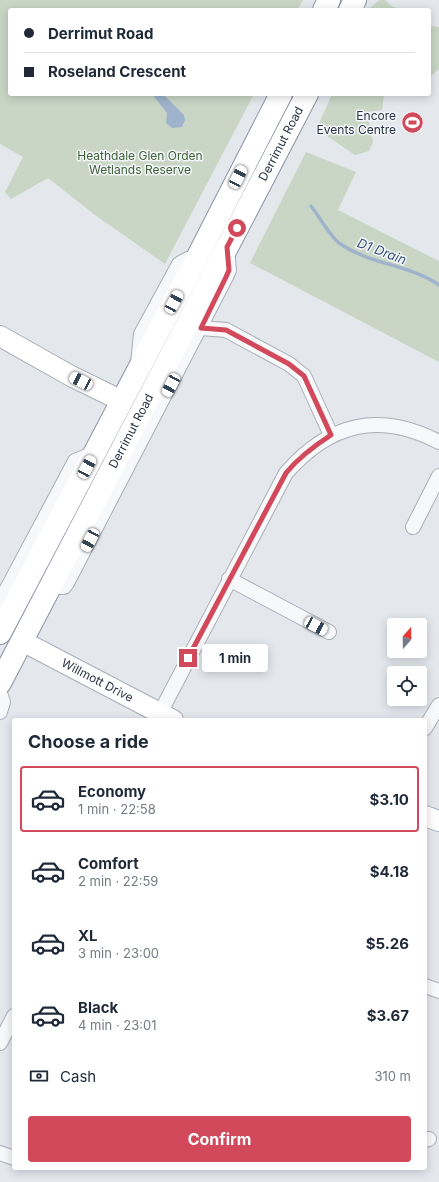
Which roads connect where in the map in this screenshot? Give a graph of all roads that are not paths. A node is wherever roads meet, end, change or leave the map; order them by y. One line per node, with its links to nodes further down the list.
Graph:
1 (280, 96): 6 (highway, Derrimut Road)
2 (307, 96): 3 (highway, Derrimut Road)
3 (227, 247): 4 (street); 7 (highway, Derrimut Road)
4 (201, 328): 8 (street); 14 (street)
5 (0, 336): 6 (street)
6 (122, 401): 7 (highway); 10 (highway, Derrimut Road)
7 (142, 412): 14 (highway, Derrimut Road)
8 (331, 435): 9 (street); 13 (street)
9 (439, 442)
10 (94, 453): 15 (street); 16 (highway, Derrimut Road)
11 (439, 476): 12 (street)
12 (413, 527)
13 (229, 579): 17 (street); 23 (street)
14 (51, 587): 18 (highway, Derrimut Road)
15 (0, 602)
16 (1, 632): 18 (highway)
17 (329, 632)
18 (22, 641): 19 (highway, Derrimut Road); 23 (street, Willmott Drive)
19 (0, 683)
20 (0, 693): 22 (street)
21 (439, 706): 24 (street)
22 (0, 712)
23 (166, 716)
24 (427, 725)
25 (427, 817): 26 (street)
26 (439, 821)
27 (427, 987): 28 (street)
28 (439, 991)
29 (12, 1020): 30 (street)
30 (0, 1043)
31 (0, 1153): 32 (street)
32 (12, 1157)

